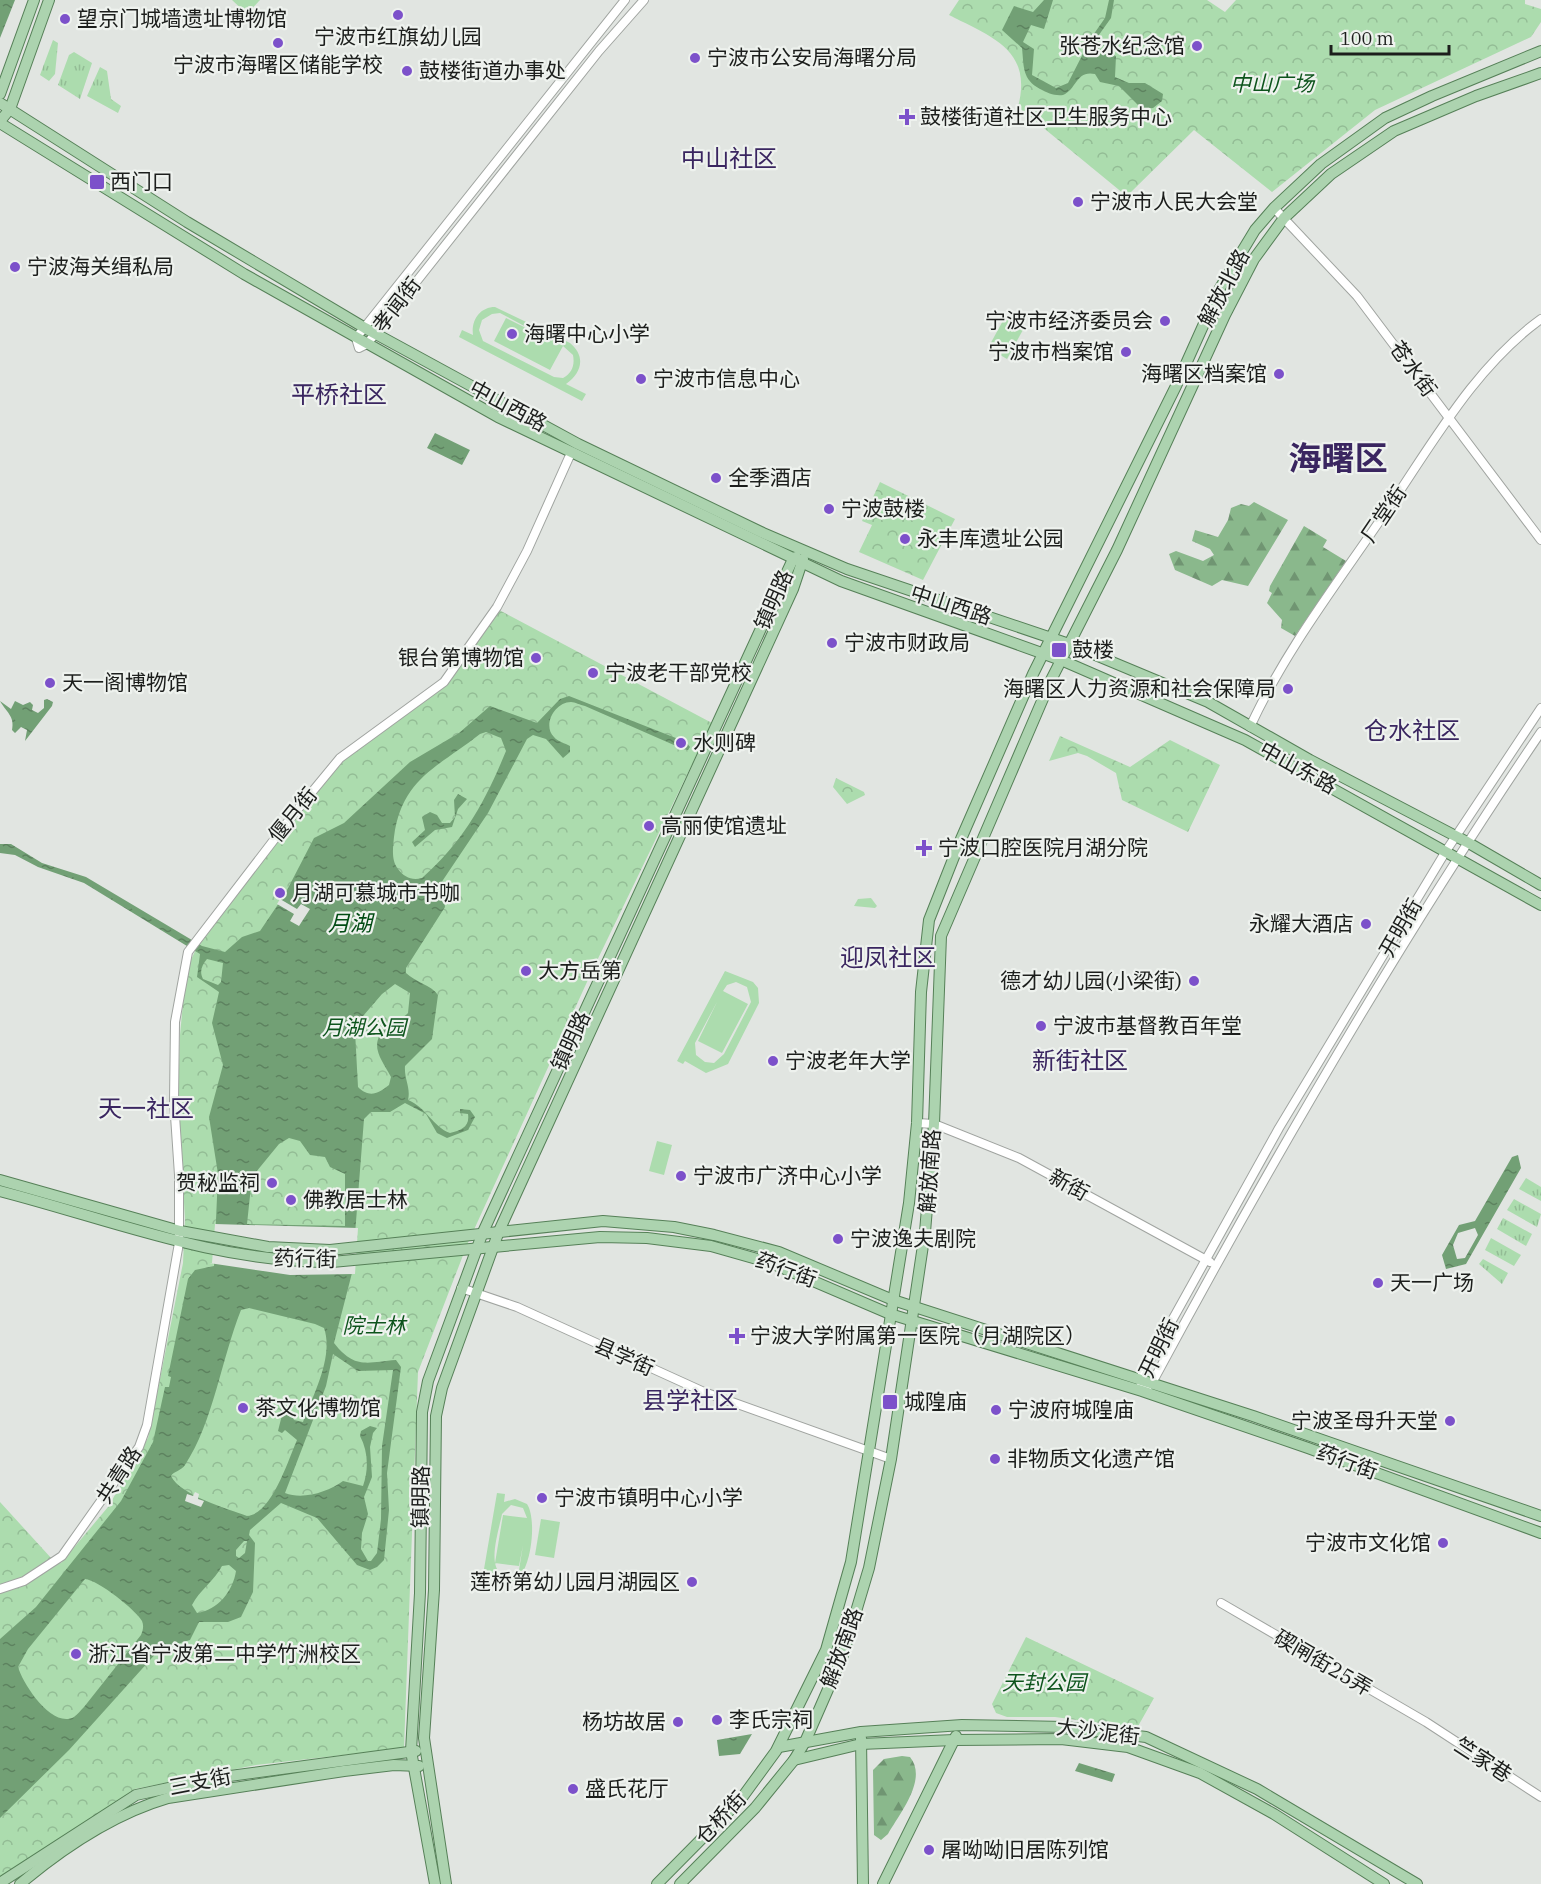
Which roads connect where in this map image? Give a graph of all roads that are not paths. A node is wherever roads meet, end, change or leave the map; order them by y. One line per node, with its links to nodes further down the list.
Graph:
1 (34, 0): 7 (main road)
2 (49, 0): 9 (main road)
3 (625, 0): 14 (street, 孝闻街)
4 (644, 0): 14 (street, 孝闻街)
5 (1541, 51): 11 (main road, 解放北路)
6 (1541, 73): 12 (main road, 解放北路)
7 (0, 94)
8 (0, 103): 9 (main road, 中山西路)
9 (10, 109): 10 (main road); 14 (main road, 中山西路)
10 (0, 122): 15 (main road, 中山西路)
11 (1274, 208): 12 (street, 苍水街); 22 (main road, 解放北路)
12 (1284, 218): 17 (street, 苍水街); 23 (main road, 解放北路)
13 (1541, 319): 17 (street, 厂堂街)
14 (370, 331): 15 (street, 孝闻街); 16 (street, 孝闻街); 20 (main road, 中山西路)
15 (356, 338): 16 (main road, 中山西路)
16 (366, 344): 18 (main road, 中山西路)
17 (1449, 420): 19 (street, 苍水街); 27 (street, 厂堂街)
18 (571, 453): 21 (main road, 中山西路); 38 (street, 偃月街)
19 (1541, 540)
20 (804, 551): 21 (main road, 镇明路); 22 (main road, 中山西路)
21 (798, 562): 24 (main road, 中山西路); 39 (main road, 镇明路); 40 (main road, 镇明路)
22 (1051, 638): 23 (main road, 中山东路); 24 (main road, 解放北路)
23 (1070, 644): 25 (main road, 解放北路); 27 (main road, 中山东路)
24 (1043, 653): 25 (main road, 中山东路); 34 (main road, 解放南路)
25 (1061, 660): 30 (main road, 中山东路); 35 (main road, 解放南路)
26 (1541, 708): 29 (street, 开明街)
27 (1250, 727): 29 (main road, 中山东路)
28 (1541, 732): 29 (street, 开明街)
29 (1462, 839): 30 (street, 开明街); 31 (street, 开明街); 32 (main road, 中山东路)
30 (1446, 851): 31 (main road, 中山东路); 44 (street, 开明街)
31 (1457, 857): 33 (main road, 中山东路); 45 (street, 开明街)
32 (1541, 885)
33 (1541, 905)
34 (917, 1123): 35 (street, 新街); 48 (main road, 解放南路)
35 (934, 1124): 44 (street, 新街); 49 (main road, 解放南路)
36 (0, 1180): 38 (main road, 药行街)
37 (0, 1191): 41 (main road, 药行街)
38 (180, 1231): 40 (main road, 药行街); 41 (street, 偃月街)
39 (499, 1231): 40 (main road, 药行街); 42 (main road, 镇明路); 48 (main road, 药行街)
40 (483, 1232): 43 (main road, 镇明路)
41 (179, 1243): 43 (main road, 药行街); 59 (street, 共青路)
42 (494, 1248): 43 (main road, 药行街); 47 (main road, 镇明路); 50 (main road, 药行街)
43 (476, 1250): 46 (main road, 镇明路)
44 (1206, 1260): 45 (street, 新街); 52 (street, 开明街)
45 (1215, 1265): 53 (street, 开明街)
46 (461, 1288): 47 (street, 县学街); 69 (main road, 镇明路)
47 (477, 1293): 55 (street, 县学街); 68 (main road, 镇明路)
48 (893, 1300): 49 (main road, 药行街); 50 (main road, 解放南路)
49 (913, 1307): 51 (main road, 解放南路); 52 (main road, 药行街)
50 (890, 1314): 51 (main road, 药行街); 55 (main road, 解放南路)
51 (911, 1321): 54 (main road, 药行街); 56 (main road, 解放南路)
52 (1140, 1378): 53 (main road, 药行街); 54 (street, 开明街)
53 (1152, 1383): 54 (street, 开明街); 57 (main road, 药行街)
54 (1142, 1391): 58 (main road, 药行街)
55 (871, 1452): 56 (street, 县学街); 67 (main road, 解放南路)
56 (891, 1459): 65 (main road, 解放南路)
57 (1541, 1516)
58 (1541, 1533)
59 (0, 1589)
60 (1221, 1603): 61 (street, 碶闸街25弄)
61 (1426, 1722): 73 (street, 竺家巷)
62 (962, 1725): 63 (main road, 大沙泥街); 64 (main road); 83 (main road, 大沙泥街)
63 (861, 1732): 65 (main road, 大沙泥街); 66 (main road)
64 (954, 1740): 66 (main road, 大沙泥街); 81 (main road); 82 (main road, 大沙泥街)
65 (805, 1742): 67 (main road, 大沙泥街); 70 (main road, 解放南路)
66 (861, 1744): 70 (main road, 大沙泥街); 80 (main road)
67 (779, 1747): 78 (main road, 仓桥街)
68 (426, 1750): 69 (main road, 三支街); 72 (main road, 镇明路)
69 (411, 1751): 71 (main road, 镇明路); 74 (main road, 三支街)
70 (794, 1760): 79 (main road, 仓桥街)
71 (413, 1766): 72 (main road, 三支街); 75 (main road, 三支街); 76 (main road, 镇明路)
72 (428, 1766): 77 (main road, 镇明路)
73 (1541, 1797)
74 (0, 1883)
75 (20, 1884)
76 (435, 1884)
77 (446, 1884)
78 (657, 1884)
79 (681, 1884)
80 (863, 1884)
81 (883, 1884)
82 (1384, 1884)
83 (1417, 1884)

